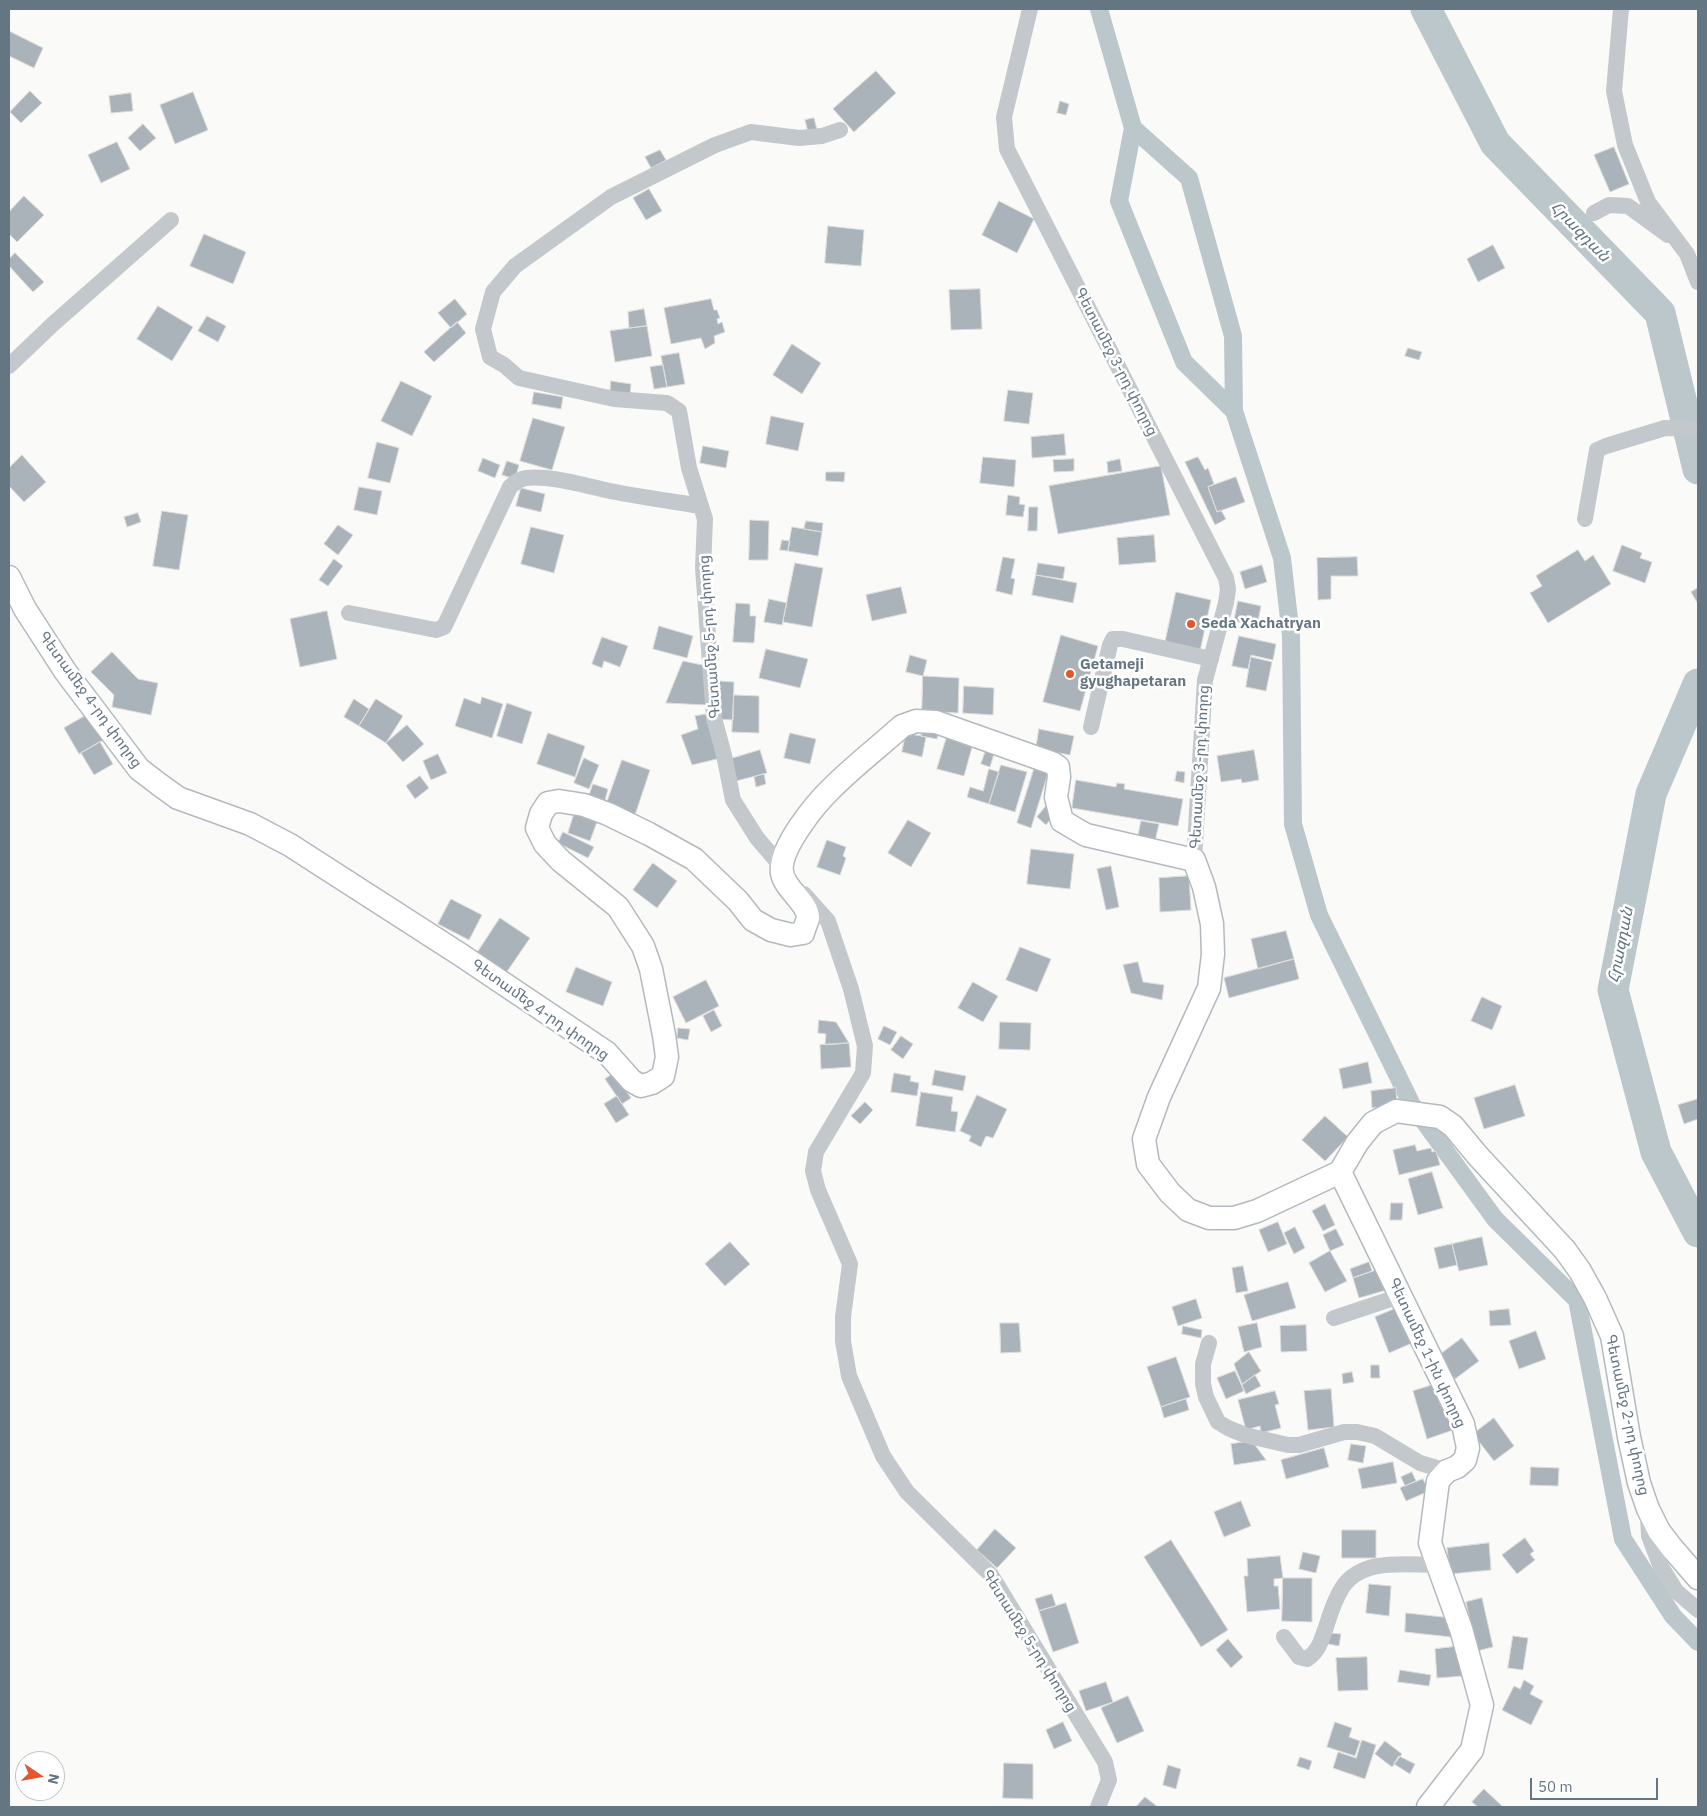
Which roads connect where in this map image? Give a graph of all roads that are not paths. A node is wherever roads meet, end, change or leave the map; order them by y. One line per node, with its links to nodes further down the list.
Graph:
1 (1030, 9): 14 (street, Գետամեջ 3-րդ փողոց)
2 (1621, 9): 6 (street)
3 (840, 130): 10 (street, Գետամեջ 5-րդ փողոց)
4 (1594, 213): 6 (street)
5 (171, 220): 8 (street)
6 (1678, 242): 7 (street)
7 (1698, 282)
8 (9, 366)
9 (1691, 428): 11 (street)
10 (701, 506): 13 (street); 17 (street, Գետամեջ 5-րդ փողոց)
11 (1585, 518)
12 (9, 577): 17 (street, Գետամեջ 4-րդ փողոց)
13 (349, 613)
14 (1211, 659): 15 (street); 16 (street, Գետամեջ 3-րդ փողոց)
15 (1091, 726)
16 (1194, 860): 17 (street); 18 (street, Գետամեջ 3-րդ փողոց)
17 (781, 866): 28 (street, Գետամեջ 5-րդ փողոց)
18 (1340, 1172): 19 (street, Գետամեջ 1-ին փողոց); 23 (street, Գետամեջ 2-րդ փողոց)
19 (1400, 1296): 20 (street); 22 (street, Գետամեջ 1-ին փողոց)
20 (1334, 1318)
21 (1209, 1343): 22 (street)
22 (1447, 1471): 24 (street, Գետամեջ 1-ին փողոց)
23 (1648, 1509): 25 (street, Գետամեջ 2-րդ փողոց); 26 (street)
24 (1438, 1565): 27 (street); 29 (street, Գետամեջ 1-ին փողոց)
25 (1698, 1578)
26 (1698, 1610)
27 (1284, 1637)
28 (1098, 1807)
29 (1428, 1807)

